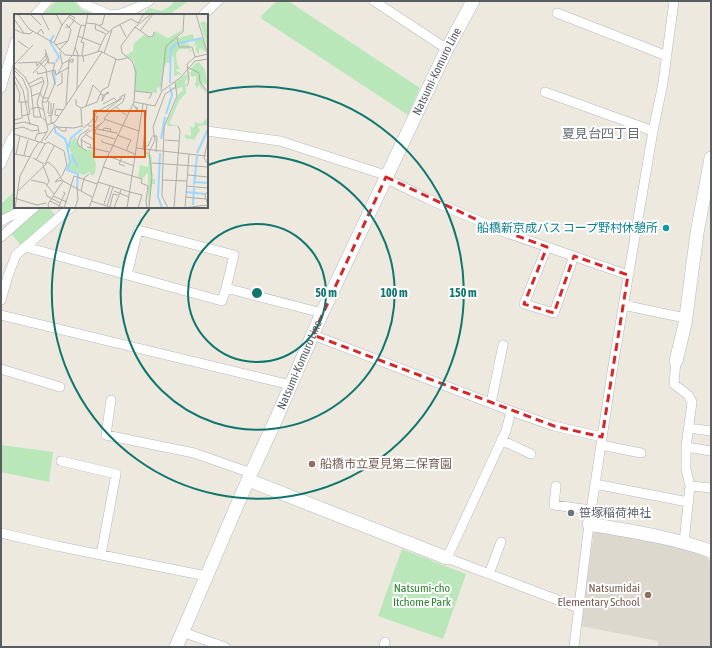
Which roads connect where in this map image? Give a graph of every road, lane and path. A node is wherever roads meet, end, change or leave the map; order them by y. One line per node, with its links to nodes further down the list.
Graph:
1 (48, 1): 9 (street)
2 (80, 1): 3 (street)
3 (149, 1)
4 (218, 1): 10 (street)
5 (374, 1): 11 (street)
6 (473, 1): 11 (main road, Natsumi-Komuro Line)
7 (674, 1): 13 (street)
8 (557, 13): 13 (street)
9 (36, 14)
10 (205, 14)
11 (447, 49): 22 (main road, Natsumi-Komuro Line)
12 (14, 50): 14 (street)
13 (667, 56): 18 (street)
14 (12, 67): 15 (street)
15 (1, 88)
16 (545, 92): 18 (street)
17 (208, 131): 22 (street)
18 (653, 131): 32 (street)
19 (14, 136): 21 (street)
20 (711, 158): 38 (main road)
21 (1, 164)
22 (386, 177): 28 (street); 36 (main road, Natsumi-Komuro Line)
23 (29, 208): 26 (street)
24 (33, 208): 27 (street)
25 (70, 208): 29 (street)
26 (1, 221)
27 (1, 237)
28 (547, 247): 30 (street); 30 (street)
29 (26, 248): 31 (street); 34 (street)
30 (574, 256): 32 (street)
31 (127, 275): 33 (street); 33 (street)
32 (628, 275): 35 (street)
33 (226, 288): 36 (street)
34 (1, 300)
35 (624, 305): 38 (street); 51 (street)
36 (322, 313): 39 (main road, Natsumi-Komuro Line)
37 (1, 315): 43 (street)
38 (686, 318): 41 (main road)
39 (313, 335): 43 (main road, Natsumi-Komuro Line); 46 (street)
40 (503, 345): 46 (street)
41 (676, 361): 48 (street)
42 (1, 369): 44 (street)
43 (291, 385): 57 (main road, Natsumi-Komuro Line)
44 (60, 386)
45 (111, 400): 57 (street)
46 (491, 403): 47 (street)
47 (511, 411): 50 (street); 51 (street)
48 (689, 428): 49 (street); 52 (street)
49 (711, 431)
50 (502, 440): 55 (street); 70 (street)
51 (602, 441): 54 (street); 58 (street)
52 (686, 447): 53 (street); 60 (street)
53 (711, 451)
54 (641, 453)
55 (531, 454)
56 (60, 461): 69 (street)
57 (249, 476): 70 (main road); 72 (main road, Natsumi-Komuro Line)
58 (595, 484): 62 (street); 63 (street)
59 (556, 486): 63 (street)
60 (690, 486): 61 (street); 62 (street)
61 (711, 488)
62 (688, 502): 67 (street)
63 (591, 510): 64 (street)
64 (589, 524): 67 (main road); 73 (street)
65 (1, 533): 69 (street)
66 (501, 542): 71 (street)
67 (684, 542): 68 (main road)
68 (711, 551)
69 (101, 555): 72 (street)
70 (447, 558): 71 (street)
71 (489, 574): 73 (street)
72 (206, 576): 74 (main road, Natsumi-Komuro Line)
73 (579, 608): 77 (street)
74 (182, 632): 75 (main road, Natsumi-Komuro Line); 76 (street)
75 (176, 647)
76 (225, 647)
77 (574, 647)

